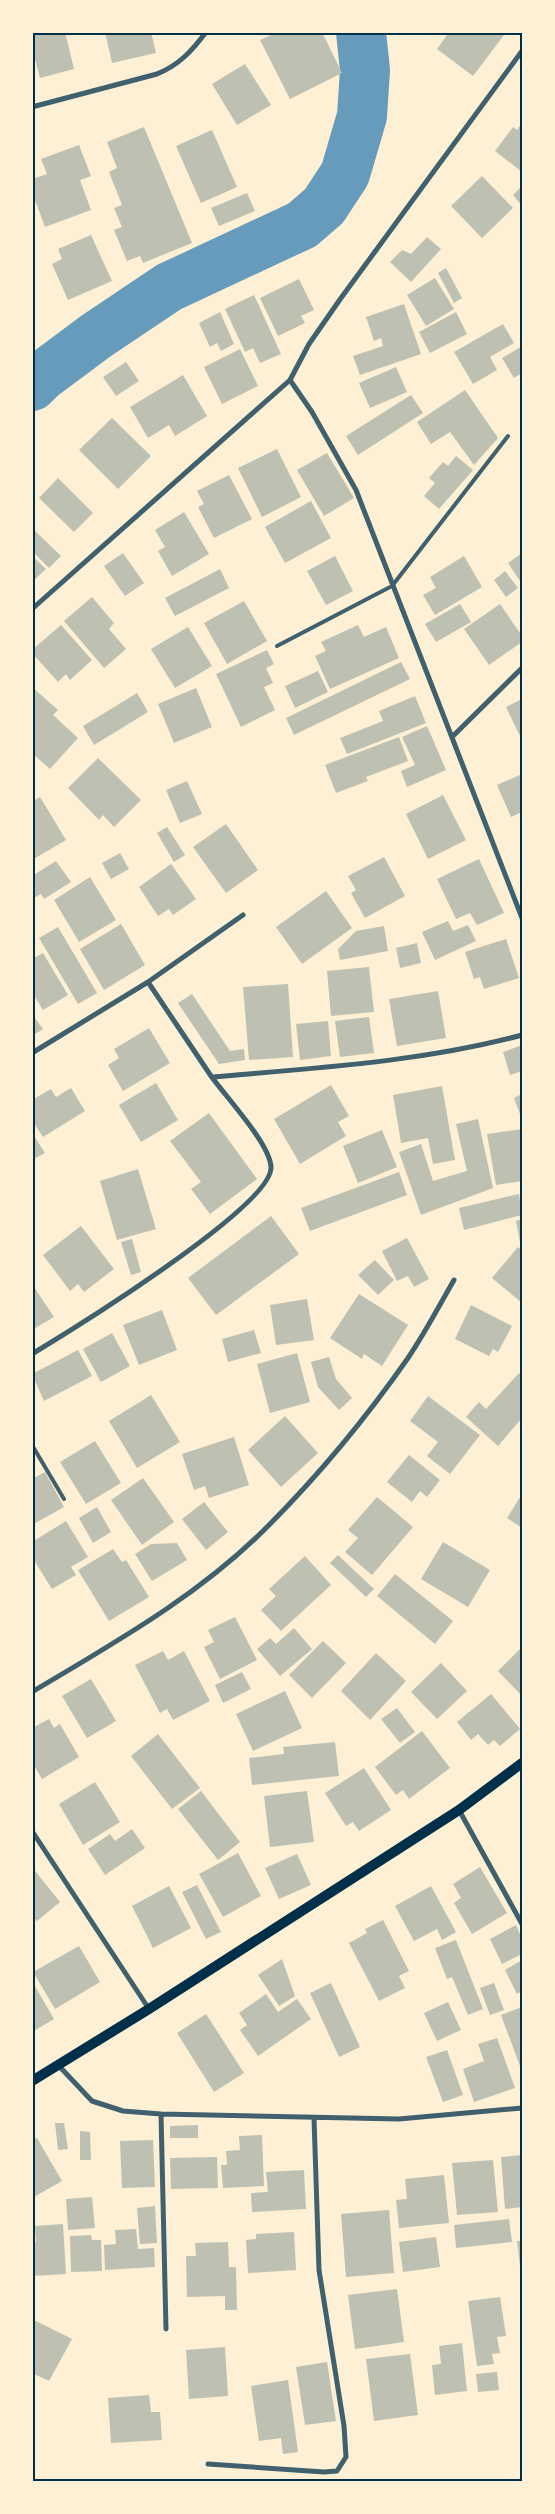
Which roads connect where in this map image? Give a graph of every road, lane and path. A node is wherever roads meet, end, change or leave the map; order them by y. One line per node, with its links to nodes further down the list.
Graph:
1 (206, 32): 3 (street)
2 (522, 51): 4 (street)
3 (32, 107)
4 (290, 380): 6 (street); 7 (street)
5 (508, 436): 6 (lane)
6 (392, 586): 8 (lane); 10 (street)
7 (32, 609)
8 (277, 646)
9 (522, 668): 10 (street)
10 (452, 737): 12 (street)
11 (243, 915): 13 (street)
12 (522, 918)
13 (148, 982): 15 (street); 16 (street)
14 (522, 1035): 16 (street)
15 (32, 1053)
16 (212, 1077): 18 (street)
17 (454, 1280): 21 (street)
18 (32, 1354)
19 (32, 1445): 20 (lane)
20 (64, 1499)
21 (32, 1692)
22 (522, 1763): 23 (main road)
23 (459, 1810): 25 (street); 26 (main road)
24 (32, 1831): 26 (street)
25 (522, 1924)
26 (149, 2009): 27 (main road)
27 (59, 2066): 28 (main road); 30 (street)
28 (32, 2081)
29 (522, 2108): 31 (street)
30 (161, 2114): 31 (street); 32 (street)
31 (314, 2118): 33 (street)
32 (166, 2329)
33 (208, 2464)

